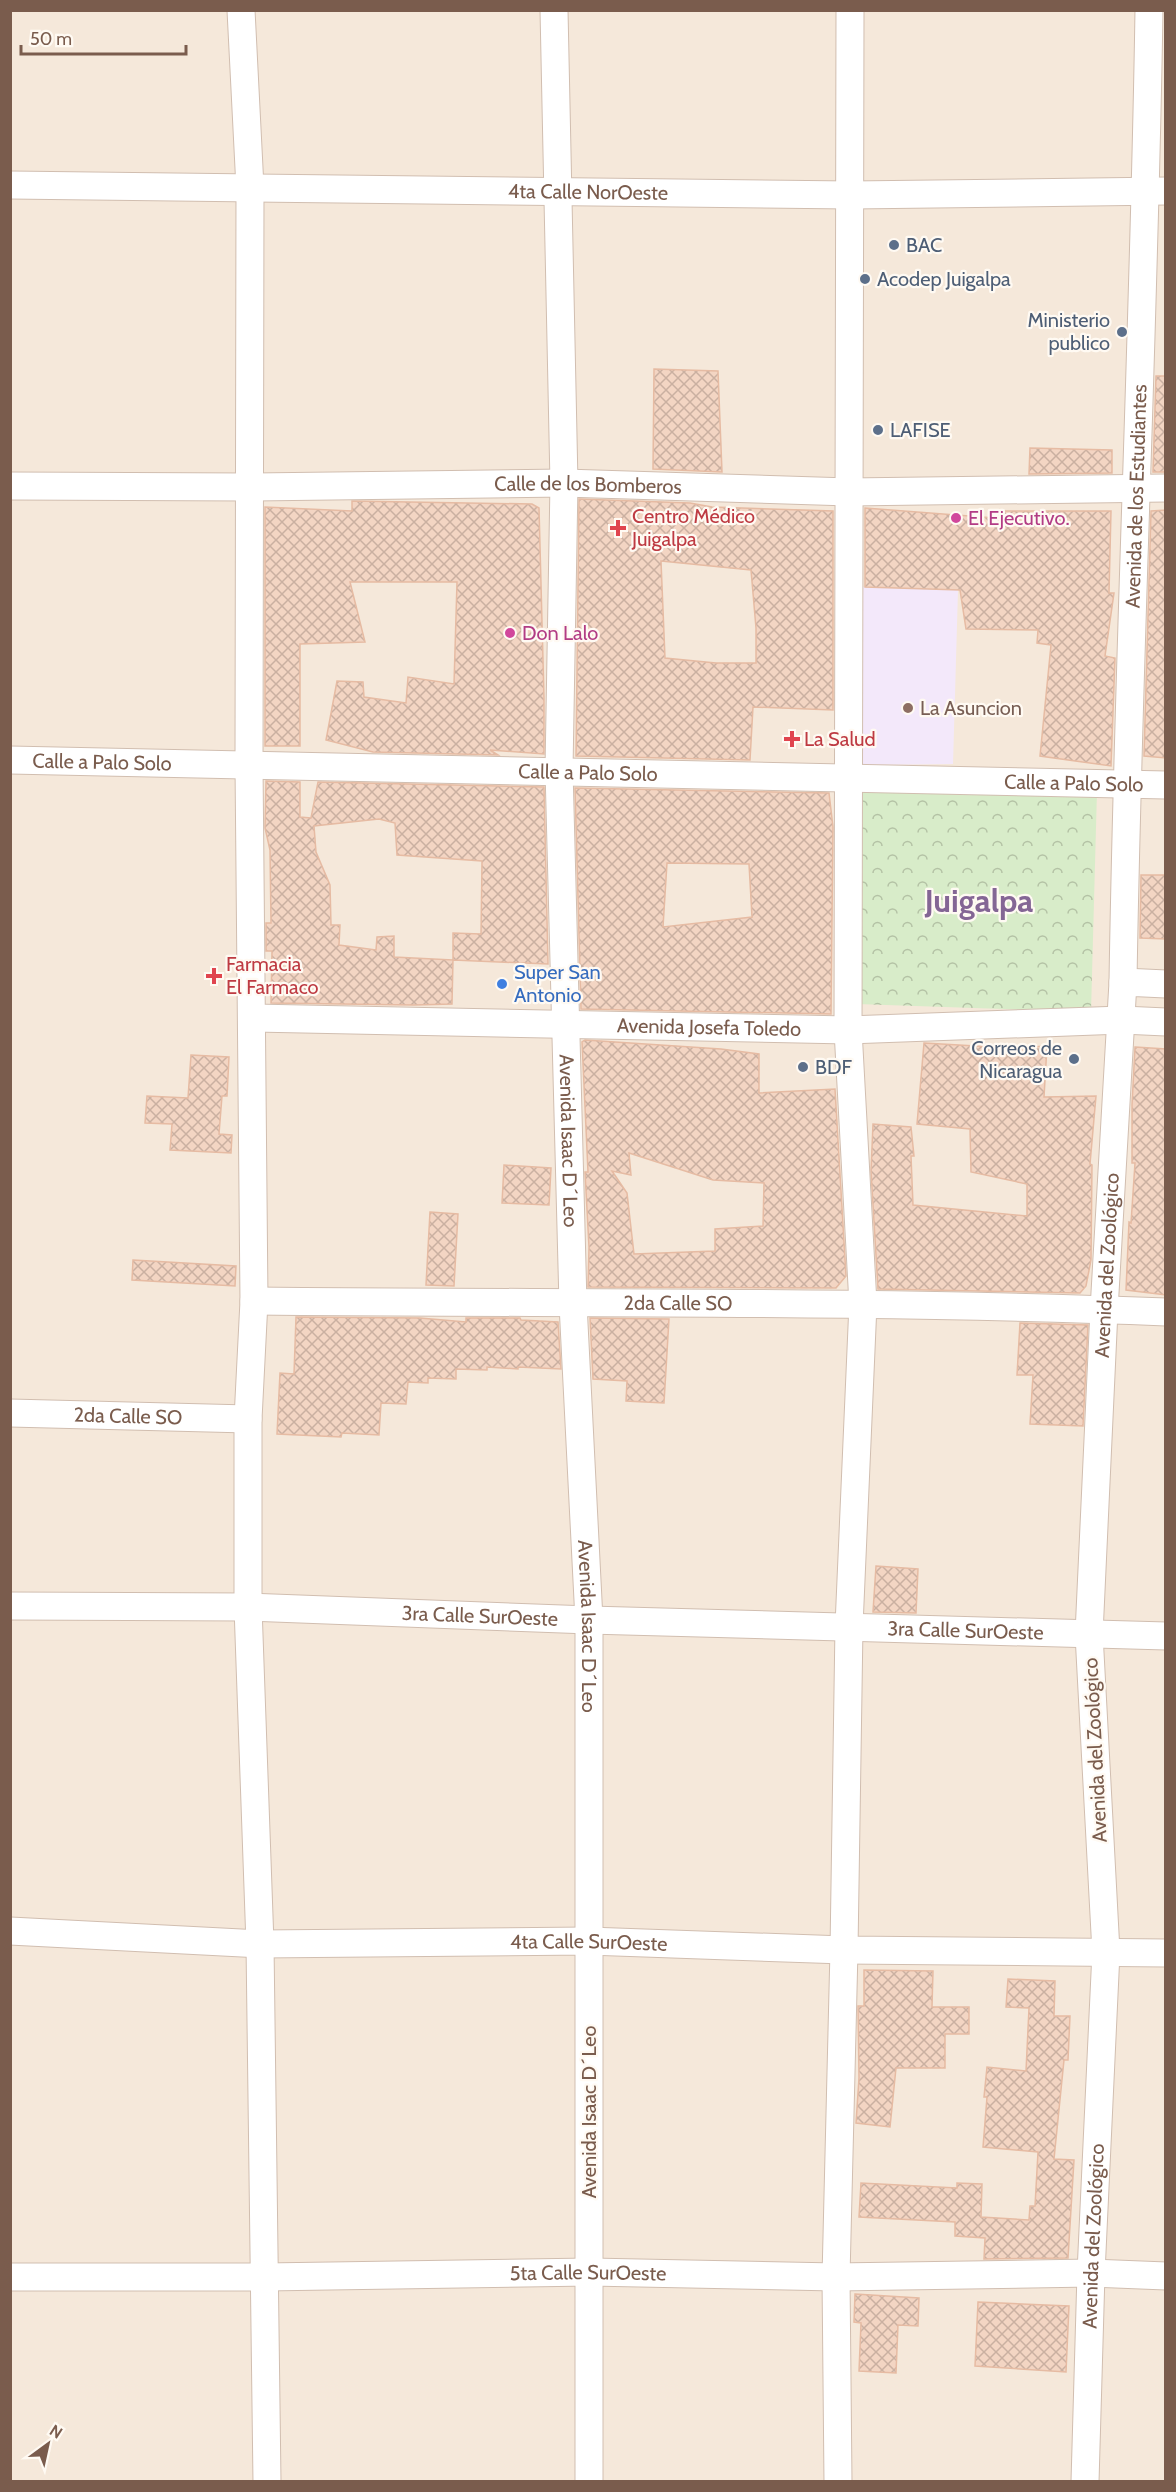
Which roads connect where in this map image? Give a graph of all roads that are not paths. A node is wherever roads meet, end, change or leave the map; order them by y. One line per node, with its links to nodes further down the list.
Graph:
1 (241, 10): 6 (street)
2 (554, 10): 8 (street, Avenida Isaac D´Leo)
3 (850, 10): 9 (street)
4 (1149, 10): 7 (street, Avenida de los Estudiantes)
5 (10, 185): 6 (street, 4ta Calle NorOeste)
6 (250, 188): 8 (street, 4ta Calle NorOeste); 12 (street)
7 (1156, 191): 9 (street, 4ta Calle NorOeste); 13 (street, Avenida de los Estudiantes)
8 (559, 192): 9 (street, 4ta Calle NorOeste); 10 (street, Avenida Isaac D´Leo)
9 (851, 195): 15 (street)
10 (564, 483): 12 (street, Calle de los Bomberos); 15 (street, Calle de los Bomberos); 18 (street, Avenida Isaac D´Leo)
11 (10, 486): 12 (street, Calle de los Bomberos)
12 (249, 487): 17 (street)
13 (1137, 488): 14 (street, Calle de los Bomberos); 15 (street, Calle de los Bomberos); 20 (street, Avenida de los Estudiantes)
14 (1166, 488)
15 (849, 492): 19 (street)
16 (10, 760): 17 (street, Calle a Palo Solo)
17 (249, 765): 18 (street, Calle a Palo Solo); 24 (street)
18 (559, 770): 19 (street, Calle a Palo Solo); 27 (street, Avenida Isaac D´Leo)
19 (850, 778): 20 (street, Calle a Palo Solo); 28 (street)
20 (1126, 784): 21 (street, Calle a Palo Solo); 22 (street, Avenida de los Estudiantes)
21 (1166, 785)
22 (1123, 982): 23 (street); 25 (street, Avenida del Zoológico)
23 (1166, 984)
24 (253, 1018): 27 (street, Avenida Josefa Toledo); 29 (street)
25 (1122, 1020): 26 (street, Avenida Josefa Toledo); 28 (street, Avenida Josefa Toledo); 32 (street, Avenida del Zoológico)
26 (1166, 1022)
27 (565, 1024): 28 (street, Avenida Josefa Toledo); 30 (street, Avenida Isaac D´Leo)
28 (848, 1030): 31 (street)
29 (254, 1301): 30 (street, 2da Calle SO); 35 (street)
30 (573, 1304): 31 (street, 2da Calle SO); 38 (street, Avenida Isaac D´Leo)
31 (863, 1304): 32 (street, 2da Calle SO); 39 (street)
32 (1104, 1310): 33 (street, 2da Calle SO); 40 (street, Avenida del Zoológico)
33 (1166, 1312)
34 (10, 1413): 35 (street, 2da Calle SO)
35 (248, 1419): 37 (street)
36 (10, 1606): 37 (street, 3ra Calle SurOeste)
37 (248, 1607): 38 (street, 3ra Calle SurOeste); 44 (street)
38 (589, 1620): 39 (street, 3ra Calle SurOeste); 43 (street, Avenida Isaac D´Leo)
39 (849, 1626): 40 (street, 3ra Calle SurOeste); 45 (street)
40 (1089, 1634): 41 (street, 3ra Calle SurOeste); 46 (street, Avenida del Zoológico)
41 (1166, 1636)
42 (10, 1931): 44 (street, 4ta Calle SurOeste)
43 (588, 1941): 44 (street, 4ta Calle SurOeste); 45 (street, 4ta Calle SurOeste); 48 (street, Avenida Isaac D´Leo)
44 (260, 1944): 52 (street)
45 (844, 1950): 46 (street, 4ta Calle SurOeste); 53 (street)
46 (1106, 1952): 47 (street, 4ta Calle SurOeste); 49 (street, Avenida del Zoológico)
47 (1166, 1953)
48 (590, 2272): 52 (street, 5ta Calle SurOeste); 53 (street, 5ta Calle SurOeste); 55 (street, Avenida Isaac D´Leo)
49 (1091, 2273): 50 (street, 5ta Calle SurOeste); 53 (street, 5ta Calle SurOeste); 57 (street, Avenida del Zoológico)
50 (1166, 2276)
51 (10, 2277): 52 (street, 5ta Calle SurOeste)
52 (266, 2277): 54 (street)
53 (836, 2277): 56 (street)
54 (267, 2481)
55 (589, 2481)
56 (838, 2481)
57 (1085, 2481)

